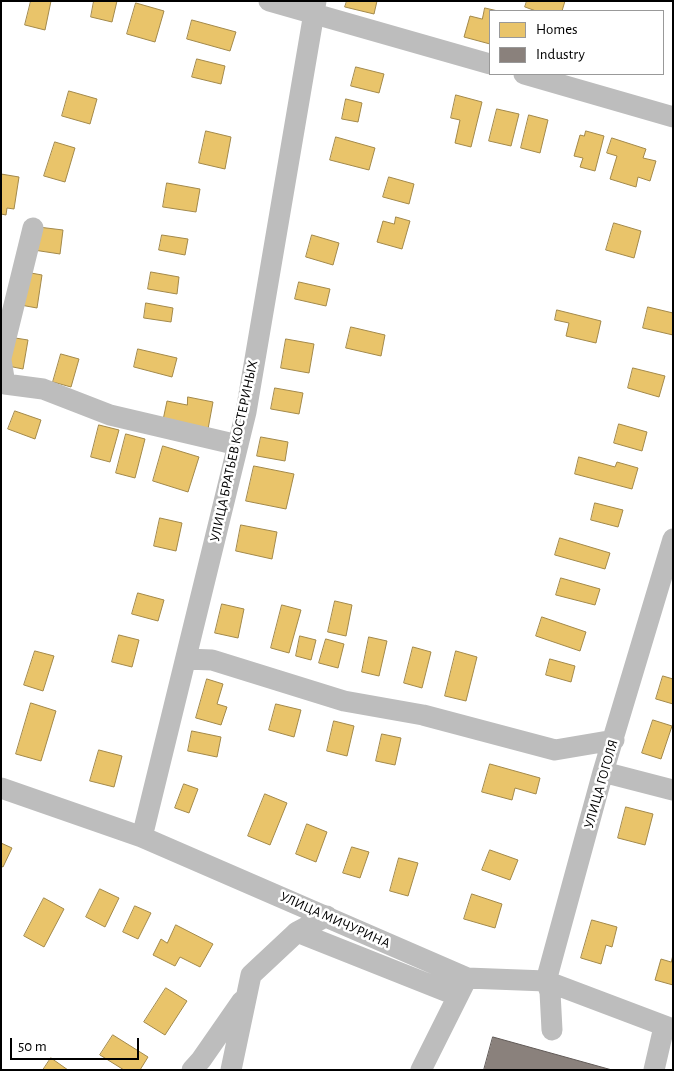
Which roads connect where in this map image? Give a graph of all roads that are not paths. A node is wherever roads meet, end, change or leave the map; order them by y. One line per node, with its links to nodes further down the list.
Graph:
1 (269, 1): 2 (street)
2 (315, 7): 3 (street); 8 (street, УЛИЦА БРАТЬЕВ КОСТЕРИНЫХ)
3 (489, 64)
4 (527, 75): 5 (street)
5 (673, 117)
6 (33, 228): 7 (street)
7 (1, 359): 8 (street)
8 (238, 445): 10 (street, УЛИЦА БРАТЬЕВ КОСТЕРИНЫХ)
9 (673, 539): 11 (street, УЛИЦА ГОГОЛЯ)
10 (186, 660): 11 (street); 15 (street, УЛИЦА БРАТЬЕВ КОСТЕРИНЫХ)
11 (614, 740): 12 (street, УЛИЦА ГОГОЛЯ)
12 (603, 772): 14 (street); 18 (street, УЛИЦА ГОГОЛЯ)
13 (1, 788): 15 (street, УЛИЦА МИЧУРИНА)
14 (673, 790)
15 (142, 837): 16 (street, УЛИЦА МИЧУРИНА)
16 (327, 916): 17 (street); 19 (street, УЛИЦА МИЧУРИНА)
17 (297, 932): 19 (street); 20 (street)
18 (546, 981): 19 (street, УЛИЦА МИЧУРИНА); 21 (street, УЛИЦА МИЧУРИНА); 22 (street, УЛИЦА ГОГОЛЯ)
19 (463, 987): 25 (street)
20 (249, 990): 23 (street); 24 (street)
21 (668, 1028): 26 (street)
22 (552, 1030)
23 (192, 1070)
24 (231, 1070)
25 (421, 1070)
26 (654, 1070)

